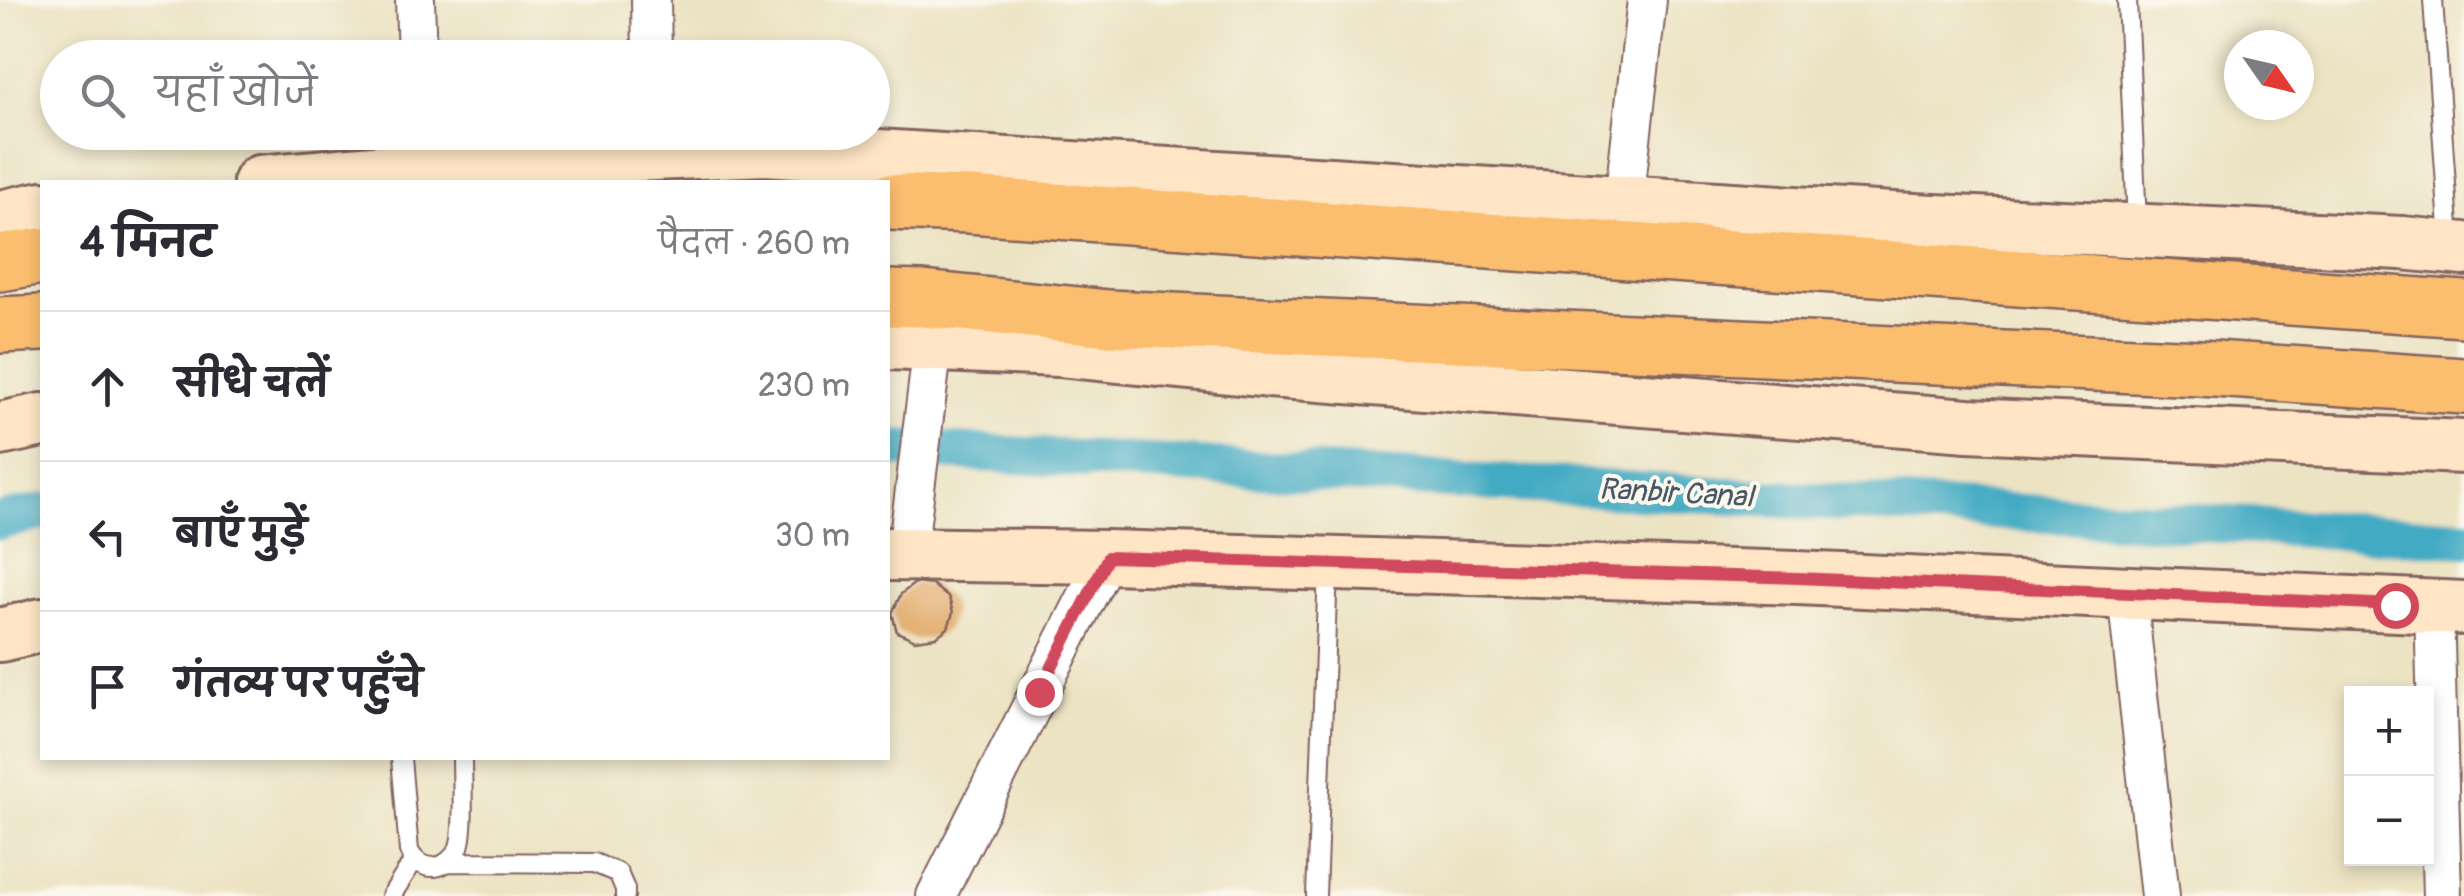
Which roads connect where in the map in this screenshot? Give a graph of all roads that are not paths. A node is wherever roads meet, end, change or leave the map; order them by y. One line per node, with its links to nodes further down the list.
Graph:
1 (415, 0): 6 (street)
2 (651, 0): 7 (street)
3 (1647, 0): 13 (street)
4 (2128, 0): 16 (lane)
5 (2433, 0): 17 (lane)
6 (416, 40)
7 (652, 40)
8 (421, 150): 9 (street); 11 (street)
9 (594, 150)
10 (781, 150): 13 (street)
11 (270, 180)
12 (890, 202): 21 (highway)
13 (1624, 202): 16 (street)
14 (40, 208): 15 (street)
15 (0, 217)
16 (2137, 231): 17 (street)
17 (2457, 248)
18 (40, 256): 19 (highway)
19 (0, 262)
20 (890, 298): 25 (highway)
21 (2464, 309)
22 (40, 323): 23 (highway)
23 (0, 325)
24 (916, 360): 28 (street); 29 (street)
25 (2464, 386)
26 (40, 420): 27 (street)
27 (0, 428)
28 (2464, 448)
29 (897, 554): 30 (street)
30 (1108, 557): 31 (street); 42 (street)
31 (1329, 563): 32 (street); 43 (lane)
32 (2127, 594): 33 (street); 44 (street)
33 (2449, 607): 45 (street)
34 (40, 625): 35 (street)
35 (0, 635)
36 (402, 760): 38 (lane)
37 (462, 760): 39 (lane)
38 (414, 860): 39 (lane); 40 (lane)
39 (448, 862): 41 (lane)
40 (392, 896)
41 (625, 896)
42 (936, 896)
43 (1316, 896)
44 (2160, 896)
45 (2442, 896)

